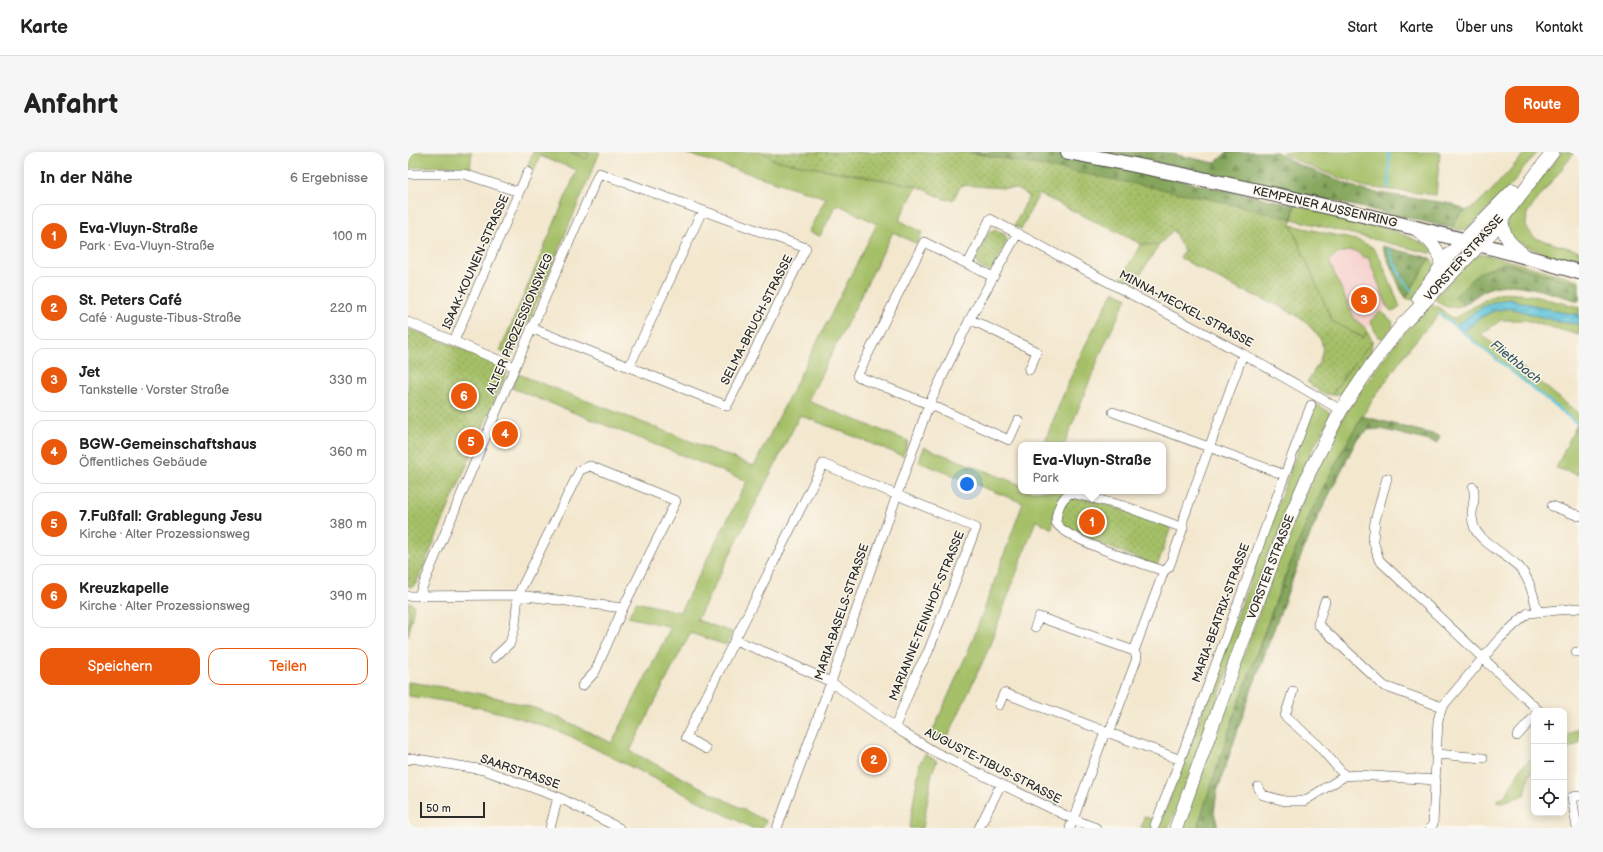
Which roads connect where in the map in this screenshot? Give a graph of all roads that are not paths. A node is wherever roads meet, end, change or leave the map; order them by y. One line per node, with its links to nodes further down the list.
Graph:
1 (1068, 152): 10 (main road, KEMPENER AUSSENRING)
2 (1549, 152): 12 (main road, VORSTER STRASSE)
3 (1553, 152): 9 (main road, VORSTER STRASSE)
4 (528, 172): 7 (street, ISAAK-KOUNEN-STRASSE)
5 (598, 173): 8 (street, SELMA-BRUCH-STRASSE); 22 (street, ALTER PROZESSIONSWEG)
6 (408, 174): 7 (street, ISAAK-KOUNEN-STRASSE)
7 (519, 192): 23 (street, ISAAK-KOUNEN-STRASSE)
8 (702, 211): 26 (street); 26 (street, SELMA-BRUCH-STRASSE)
9 (1502, 217): 13 (main road, VORSTER STRASSE); 14 (main road)
10 (1414, 227): 12 (main road, KEMPENER AUSSENRING); 16 (main road)
11 (1017, 234): 15 (street); 18 (street, MARIA-BASELS-STRASSE); 24 (street, MINNA-MECKEL-STRASSE)
12 (1463, 240): 13 (main road, KEMPENER AUSSENRING); 16 (main road, VORSTER STRASSE)
13 (1479, 244): 14 (main road, KEMPENER AUSSENRING); 21 (main road, VORSTER STRASSE)
14 (1527, 257): 17 (main road, KEMPENER AUSSENRING)
15 (968, 264): 18 (street); 28 (street)
16 (1441, 266): 21 (main road, VORSTER STRASSE)
17 (1579, 272)
18 (993, 277): 19 (street, MARIA-BASELS-STRASSE)
19 (970, 319): 27 (street); 28 (street, MARIA-BASELS-STRASSE)
20 (408, 322): 23 (street, ISAAK-KOUNEN-STRASSE)
21 (1402, 325): 30 (main road, VORSTER STRASSE)
22 (532, 328): 25 (street, ALTER PROZESSIONSWEG); 26 (street, SELMA-BRUCH-STRASSE)
23 (454, 341): 25 (street, ISAAK-KOUNEN-STRASSE)
24 (1243, 354): 30 (street, MINNA-MECKEL-STRASSE); 33 (street)
25 (514, 367): 44 (street, ALTER PROZESSIONSWEG)
26 (629, 367)
27 (1029, 370)
28 (929, 404): 32 (street); 39 (street, MARIA-BASELS-STRASSE)
29 (1312, 405): 34 (street, MARIA-BEATRIX-STRASSE)
30 (1341, 410): 85 (main road, VORSTER STRASSE)
31 (1113, 412): 33 (street)
32 (1018, 420)
33 (1210, 447): 34 (street); 42 (street)
34 (1284, 475): 70 (street, MARIA-BEATRIX-STRASSE)
35 (1387, 478): 55 (street)
36 (1473, 487): 50 (street)
37 (1070, 494): 43 (street)
38 (1075, 494): 42 (street)
39 (895, 495): 52 (street); 56 (street, MARIA-BASELS-STRASSE); 63 (street, MARIANNE-TENNHOF-STRASSE)
40 (1552, 506): 41 (street)
41 (1579, 516)
42 (1184, 528): 43 (street)
43 (1164, 571): 53 (street)
44 (419, 595): 45 (street); 46 (street)
45 (518, 595): 48 (street); 48 (street); 54 (street)
46 (408, 596)
47 (1325, 601): 60 (street)
48 (623, 608): 57 (street)
49 (1579, 608): 50 (street)
50 (1538, 612): 55 (street)
51 (1035, 627): 53 (street)
52 (735, 640): 56 (street, AUGUSTE-TIBUS-STRASSE); 66 (street)
53 (1134, 651): 64 (street)
54 (494, 658)
55 (1483, 659): 60 (street); 61 (street)
56 (830, 682): 63 (street, AUGUSTE-TIBUS-STRASSE); 81 (street, MARIA-BASELS-STRASSE)
57 (582, 686)
58 (1293, 691): 71 (street)
59 (999, 704): 64 (street)
60 (1442, 707): 67 (street)
61 (1536, 708)
62 (1531, 720): 65 (street)
63 (895, 727): 73 (street, AUGUSTE-TIBUS-STRASSE)
64 (1105, 732): 70 (street); 77 (street)
65 (1517, 736)
66 (706, 749)
67 (1437, 754): 68 (street); 72 (street)
68 (1483, 758)
69 (408, 760): 76 (street, SAARSTRASSE)
70 (1181, 760): 78 (street, MARIA-BEATRIX-STRASSE)
71 (1345, 776): 72 (street); 74 (street)
72 (1436, 780): 86 (street)
73 (1001, 784): 77 (street, AUGUSTE-TIBUS-STRASSE); 82 (street)
74 (1258, 787)
75 (1579, 796): 87 (street)
76 (558, 797): 79 (street); 80 (street, SAARSTRASSE)
77 (1073, 819): 83 (street); 84 (street, AUGUSTE-TIBUS-STRASSE)
78 (1155, 825)
79 (550, 828)
80 (619, 828)
81 (777, 828)
82 (979, 828)
83 (1070, 828)
84 (1096, 828)
85 (1176, 828)
86 (1430, 828)
87 (1577, 828)

